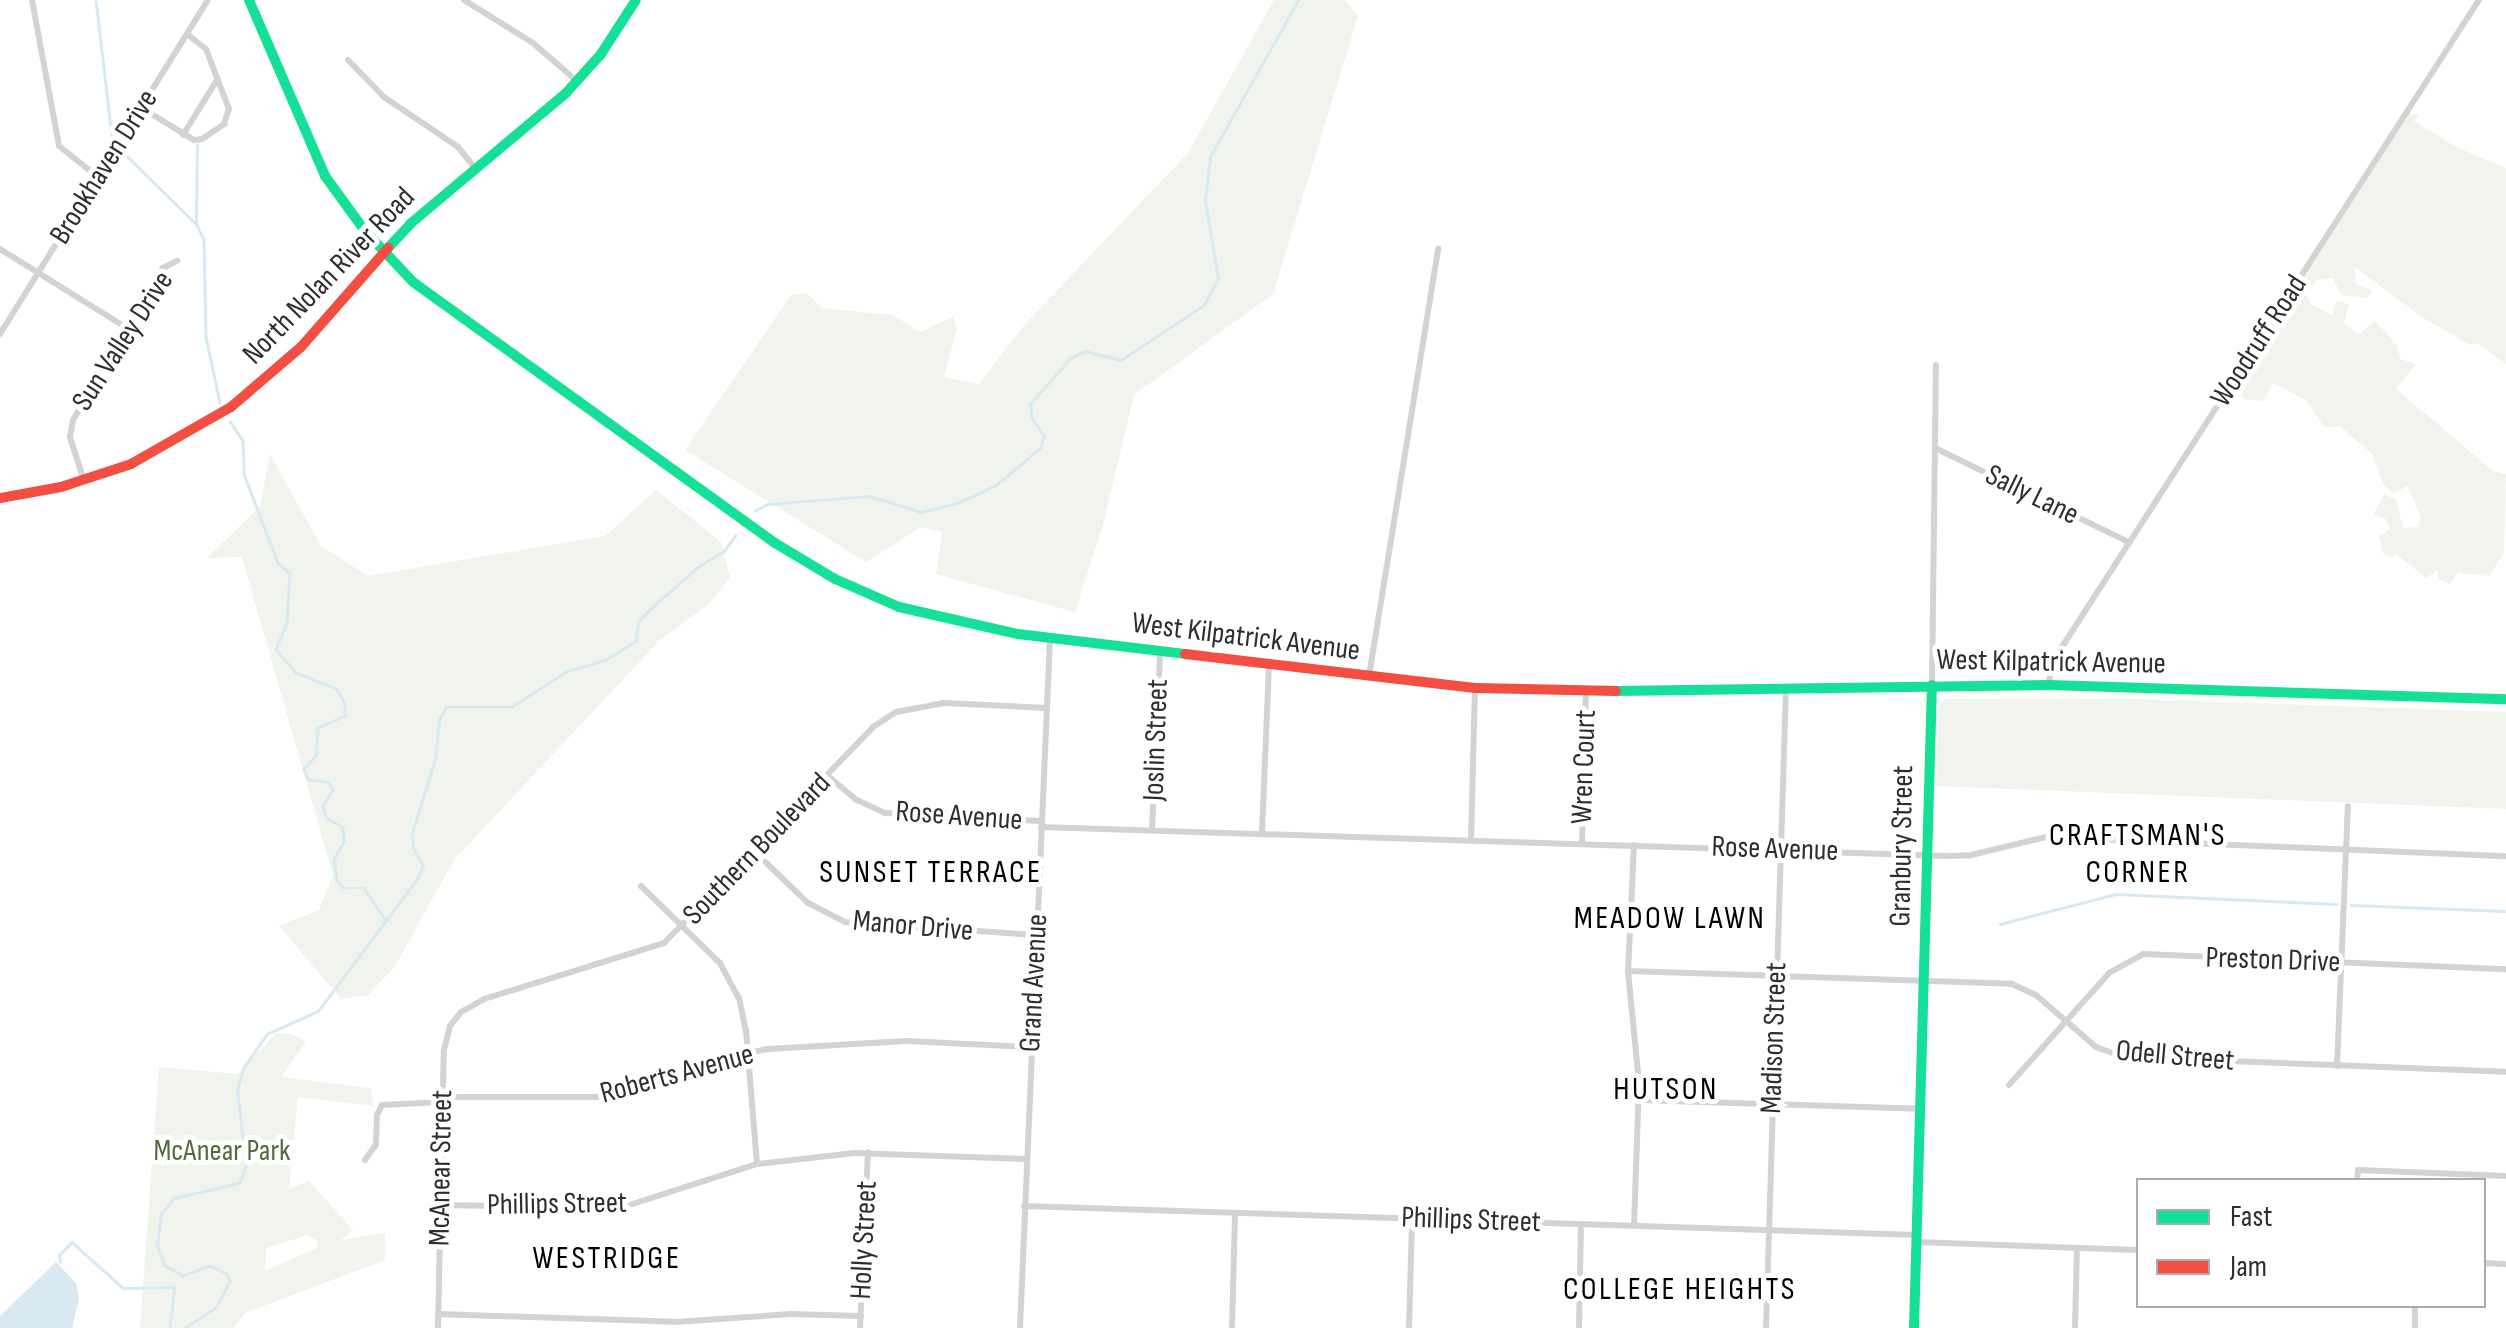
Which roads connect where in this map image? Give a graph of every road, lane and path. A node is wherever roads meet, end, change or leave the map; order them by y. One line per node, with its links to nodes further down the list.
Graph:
1 (32, 0): 14 (street)
2 (208, 0): 7 (street, Brookhaven Drive)
3 (249, 0): 17 (main road, West Kilpatrick Avenue)
4 (464, 0): 10 (street)
5 (636, 0): 10 (main road, North Nolan River Road)
6 (2479, 0): 26 (street, Woodruff Road)
7 (187, 34): 9 (street); 11 (street, Brookhaven Drive)
8 (348, 60): 13 (street)
9 (218, 79): 12 (street); 12 (street)
10 (577, 81): 13 (main road, North Nolan River Road)
11 (140, 107): 12 (street); 14 (street, Brookhaven Drive)
12 (183, 135)
13 (476, 169): 17 (main road, North Nolan River Road)
14 (98, 177): 19 (street, Brookhaven Drive)
15 (0, 249): 19 (street)
16 (1438, 249): 30 (street)
17 (384, 252): 24 (main road, North Nolan River Road); 27 (main road, West Kilpatrick Avenue)
18 (177, 261): 20 (street, Sun Valley Drive)
19 (38, 273): 20 (street); 21 (street, Brookhaven Drive)
20 (128, 328): 24 (street, Sun Valley Drive)
21 (0, 334)
22 (1936, 365): 23 (street, Granbury Street)
23 (1935, 448): 26 (street, Sally Lane); 31 (street, Granbury Street)
24 (84, 480): 25 (main road, North Nolan River Road)
25 (0, 498)
26 (2129, 542): 32 (street, Woodruff Road)
27 (1050, 638): 28 (main road, West Kilpatrick Avenue); 37 (street, Grand Avenue)
28 (1160, 651): 29 (main road, West Kilpatrick Avenue); 41 (street, Joslin Street)
29 (1269, 664): 30 (main road, West Kilpatrick Avenue); 42 (street)
30 (1368, 678): 33 (main road, West Kilpatrick Avenue)
31 (1932, 685): 32 (main road, West Kilpatrick Avenue); 34 (main road, West Kilpatrick Avenue); 49 (main road, Granbury Street)
32 (2049, 685): 36 (main road, West Kilpatrick Avenue)
33 (1475, 688): 35 (main road, West Kilpatrick Avenue); 43 (street)
34 (1786, 689): 35 (main road, West Kilpatrick Avenue); 46 (street, Madison Street)
35 (1586, 691): 44 (street, Wren Court)
36 (2506, 699)
37 (1048, 708): 38 (street, Southern Boulevard); 40 (street, Grand Avenue)
38 (828, 776): 40 (street, Rose Avenue); 48 (street, Southern Boulevard)
39 (2348, 806): 47 (street)
40 (1041, 824): 41 (street, Rose Avenue); 53 (street, Grand Avenue)
41 (1152, 830): 42 (street, Rose Avenue)
42 (1262, 833): 43 (street, Rose Avenue)
43 (1470, 840): 44 (street, Rose Avenue)
44 (1582, 843): 45 (street, Rose Avenue)
45 (1634, 844): 46 (street, Rose Avenue); 56 (street)
46 (1779, 848): 49 (street, Rose Avenue); 57 (street, Madison Street)
47 (2347, 849): 49 (street, Rose Avenue); 50 (street, Rose Avenue); 54 (street)
48 (755, 852): 52 (street, Southern Boulevard); 53 (street, Manor Drive)
49 (1928, 855): 58 (main road, Granbury Street)
50 (2506, 856)
51 (641, 886): 52 (street)
52 (684, 926): 59 (street, Southern Boulevard); 62 (street)
53 (1036, 935): 61 (street, Grand Avenue)
54 (2342, 962): 55 (street, Preston Drive); 60 (street, Preston Drive); 63 (street)
55 (2506, 969)
56 (1628, 970): 57 (street, Odell Street); 67 (street)
57 (1776, 976): 58 (street, Odell Street); 68 (street, Madison Street)
58 (1924, 982): 60 (street, Odell Street); 69 (main road, Granbury Street)
59 (461, 1012): 66 (street, McAnear Street)
60 (2066, 1021): 63 (street, Odell Street); 65 (street, Preston Drive)
61 (1032, 1047): 62 (street, Roberts Avenue); 71 (street, Grand Avenue)
62 (748, 1052): 66 (street, Roberts Avenue); 73 (street)
63 (2337, 1066): 64 (street, Odell Street)
64 (2506, 1072)
65 (2009, 1085)
66 (442, 1099): 72 (street, Roberts Avenue); 76 (street, McAnear Street)
67 (1639, 1100): 68 (street); 81 (street)
68 (1772, 1105): 69 (street); 82 (street, Madison Street)
69 (1920, 1108): 83 (main road, Granbury Street)
70 (868, 1152): 71 (street, Phillips Street); 73 (street, Phillips Street); 87 (street, Holly Street)
71 (1026, 1159): 77 (street, Grand Avenue)
72 (365, 1160)
73 (757, 1164): 76 (street, Phillips Street)
74 (2506, 1176): 75 (street)
75 (2357, 1178)
76 (440, 1205): 86 (street, McAnear Street)
77 (1024, 1206): 78 (street, Phillips Street); 90 (street, Grand Avenue)
78 (1235, 1213): 79 (street, Phillips Street); 91 (street)
79 (1412, 1218): 80 (street, Phillips Street); 92 (street)
80 (1581, 1224): 81 (street, Phillips Street); 93 (street)
81 (1634, 1225): 82 (street, Phillips Street)
82 (1769, 1230): 83 (street, Phillips Street); 94 (street, Madison Street)
83 (1917, 1238): 84 (street, Phillips Street); 95 (main road, Granbury Street)
84 (2077, 1248): 85 (street, Phillips Street); 96 (street)
85 (2136, 1250)
86 (438, 1314): 87 (street); 88 (street, McAnear Street)
87 (861, 1316): 89 (street, Holly Street)
88 (438, 1328)
89 (860, 1328)
90 (1020, 1328)
91 (1232, 1328)
92 (1409, 1328)
93 (1579, 1328)
94 (1766, 1328)
95 (1914, 1328)
96 (2075, 1328)

